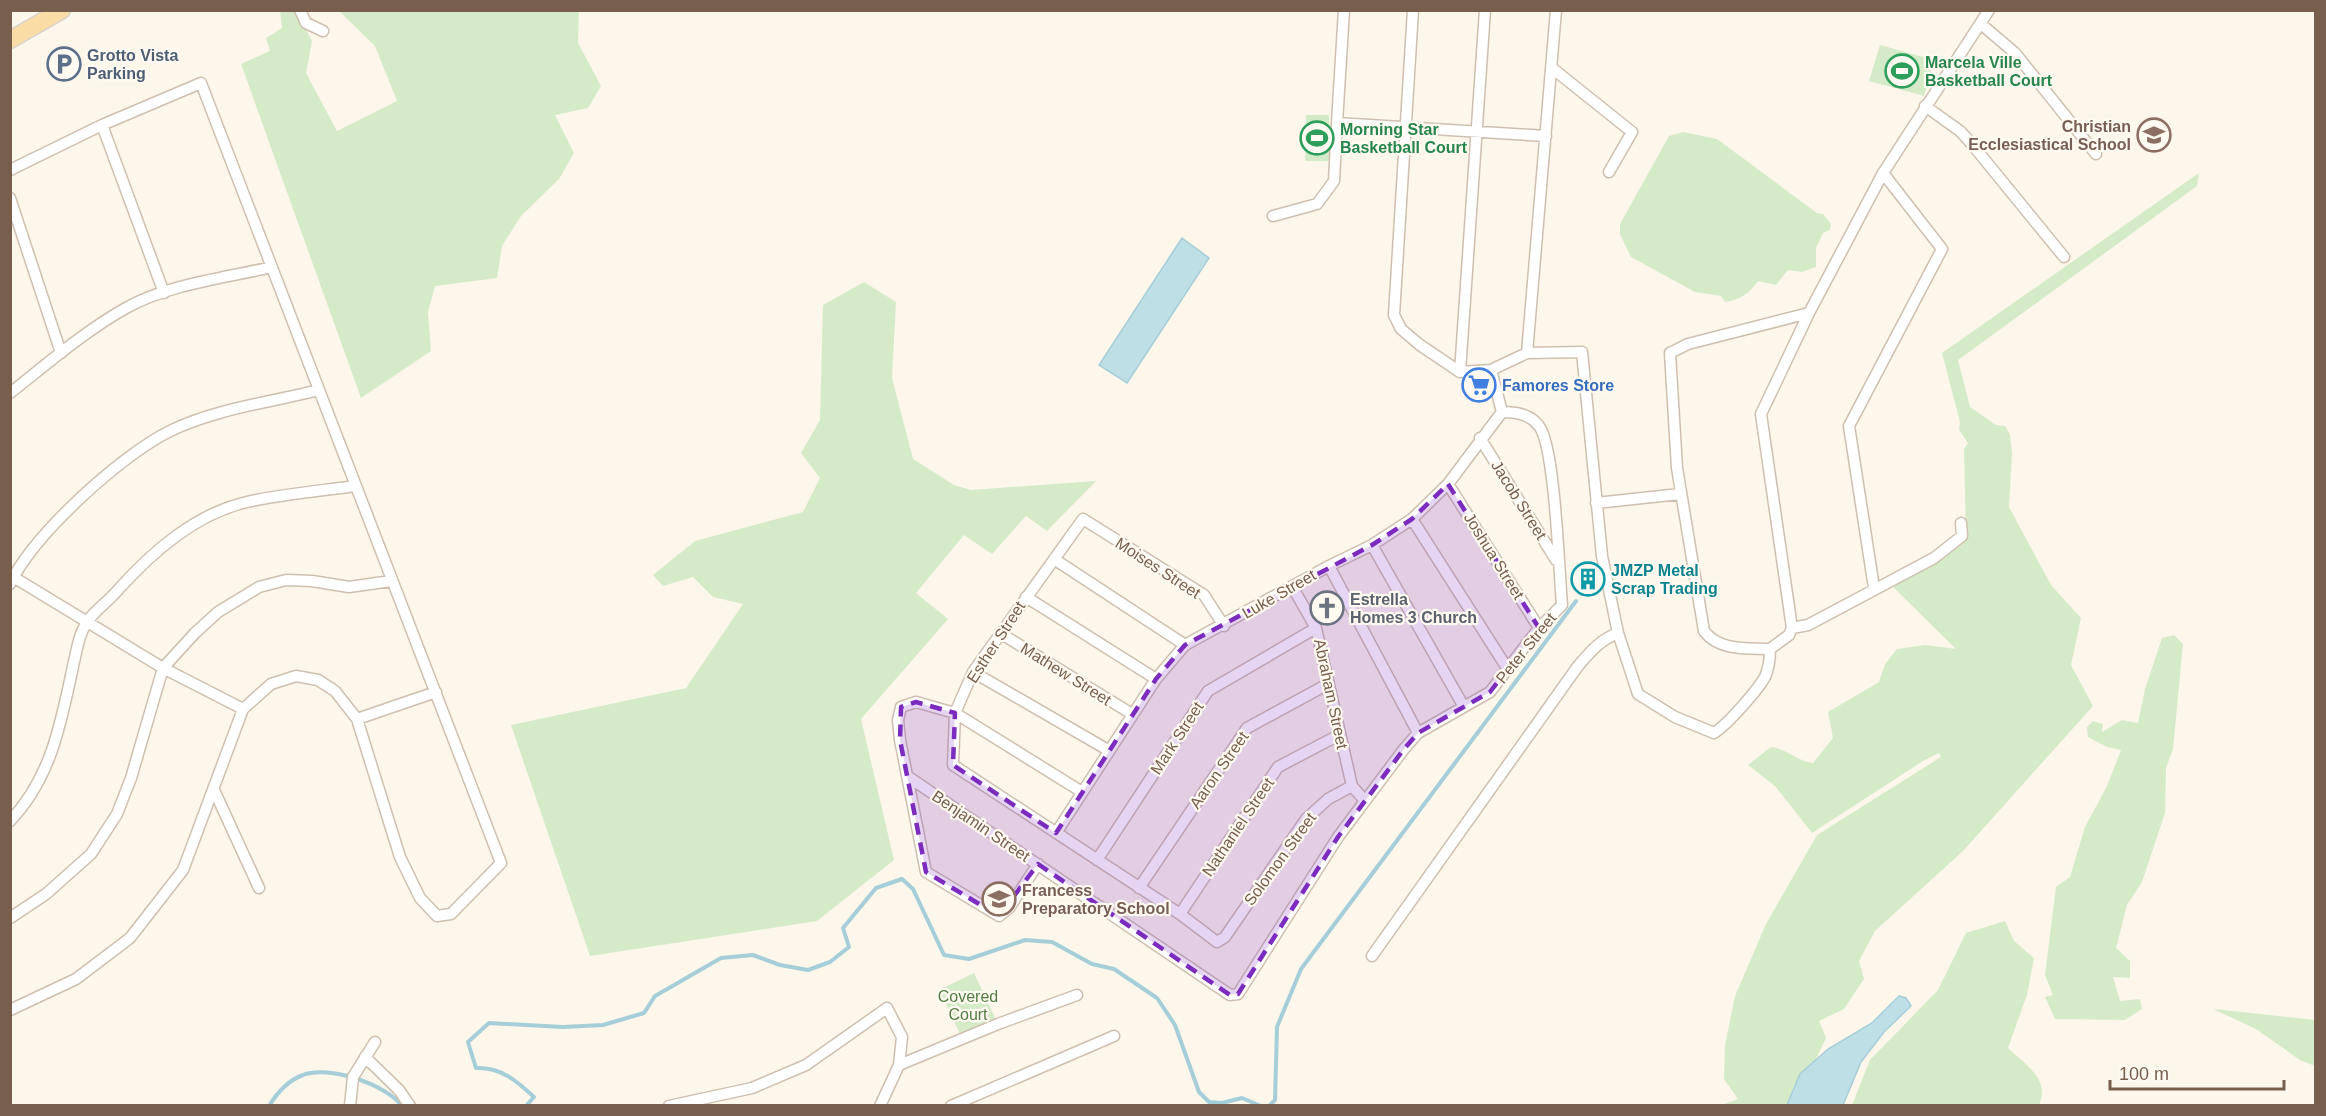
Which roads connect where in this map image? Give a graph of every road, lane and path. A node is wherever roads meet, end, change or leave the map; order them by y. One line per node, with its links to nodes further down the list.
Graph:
1 (62, 10): 10 (main road)
2 (300, 10): 9 (street)
3 (1344, 10): 13 (street)
4 (1413, 10): 15 (street)
5 (1485, 10): 16 (street)
6 (1556, 10): 11 (street)
7 (1989, 10): 8 (street)
8 (1981, 24): 12 (street); 18 (street)
9 (323, 31)
10 (10, 40)
11 (1552, 68): 17 (street); 20 (street)
12 (1926, 106): 21 (street); 24 (street)
13 (1337, 123): 15 (street); 23 (street)
14 (102, 125): 19 (street); 25 (street); 26 (street)
15 (1406, 127): 16 (street); 31 (street)
16 (1477, 130): 17 (street); 31 (street)
17 (1546, 136): 29 (street)
18 (2096, 154)
19 (10, 170)
20 (1609, 172)
21 (1883, 173): 27 (street); 50 (street)
22 (10, 198): 28 (street)
23 (1273, 216)
24 (2064, 257)
25 (272, 267): 26 (street); 32 (street)
26 (164, 293): 28 (street)
27 (1809, 312): 38 (street); 56 (street)
28 (61, 353): 33 (street)
29 (1527, 353): 30 (street); 39 (street)
30 (1491, 370): 31 (street); 34 (street)
31 (1460, 372)
32 (319, 390): 37 (street); 47 (street)
33 (10, 393)
34 (1502, 412): 35 (street, Luke Street); 45 (street, Peter Street)
35 (1480, 438): 36 (street, Luke Street); 45 (street, Jacob Street)
36 (1448, 484): 41 (street, Luke Street); 55 (street, Joshua Street)
37 (356, 486): 48 (street); 52 (street)
38 (1680, 494): 39 (street); 60 (street)
39 (1596, 503): 58 (street)
40 (1083, 519): 44 (street, Esther Street); 53 (street, Moises Street)
41 (1412, 519): 43 (street, Luke Street); 62 (street)
42 (1961, 523): 50 (street)
43 (1372, 545): 46 (street, Luke Street); 67 (street)
44 (1054, 559): 51 (street, Esther Street); 59 (street)
45 (1558, 562): 55 (street, Peter Street)
46 (1329, 566): 49 (street, Luke Street); 72 (street)
47 (12, 579): 52 (street)
48 (391, 580): 61 (street); 66 (street)
49 (1293, 588): 53 (street, Luke Street); 54 (street, Abraham Street)
50 (1874, 588): 56 (street)
51 (1026, 597): 57 (street, Esther Street); 64 (street)
52 (85, 621): 61 (street); 80 (street)
53 (1224, 626): 59 (street, Luke Street)
54 (1316, 628): 65 (street, Abraham Street); 82 (street, Mark Street)
55 (1539, 628): 62 (street, Peter Street)
56 (1792, 628): 60 (street)
57 (1000, 633): 63 (street, Esther Street); 70 (street, Mathew Street)
58 (1618, 633): 60 (street); 88 (street)
59 (1185, 645): 64 (street, Luke Street)
60 (1770, 649)
61 (163, 668): 68 (street); 87 (street)
62 (1507, 668): 67 (street, Peter Street)
63 (973, 672): 69 (street, Esther Street); 74 (street)
64 (1156, 679): 70 (street, Luke Street)
65 (1328, 684): 73 (street, Abraham Street); 85 (street, Aaron Street)
66 (435, 692): 71 (street); 71 (street)
67 (1464, 707): 72 (street, Peter Street)
68 (243, 709): 71 (street); 77 (street)
69 (955, 713): 75 (street); 78 (street); 81 (street, Esther Street)
70 (1132, 714): 74 (street, Luke Street)
71 (357, 719)
72 (1418, 734): 79 (street, Peter Street)
73 (1340, 735): 76 (street, Abraham Street); 86 (street, Nathaniel Street)
74 (1108, 750): 78 (street, Luke Street)
75 (907, 776): 83 (street, Benjamin Street); 83 (street)
76 (1352, 786): 79 (street, Abraham Street); 86 (street, Solomon Street)
77 (214, 790): 84 (street); 91 (street)
78 (1082, 792): 81 (street, Luke Street)
79 (1365, 801): 90 (street, Peter Street)
80 (10, 821)
81 (1056, 833): 82 (street)
82 (1097, 860): 85 (street)
83 (1038, 864): 90 (street, Benjamin Street)
84 (259, 888)
85 (1139, 888): 86 (street)
86 (1180, 914)
87 (10, 918)
88 (1372, 956)
89 (1077, 995): 95 (street)
90 (1235, 995)
91 (10, 1010)
92 (1114, 1036): 102 (street)
93 (375, 1042): 94 (street)
94 (366, 1057): 97 (street); 98 (street)
95 (899, 1065): 96 (street); 101 (street)
96 (721, 1094): 99 (street); 100 (street)
97 (350, 1106)
98 (410, 1106)
99 (669, 1106)
100 (722, 1106)
101 (880, 1106)
102 (951, 1106)

